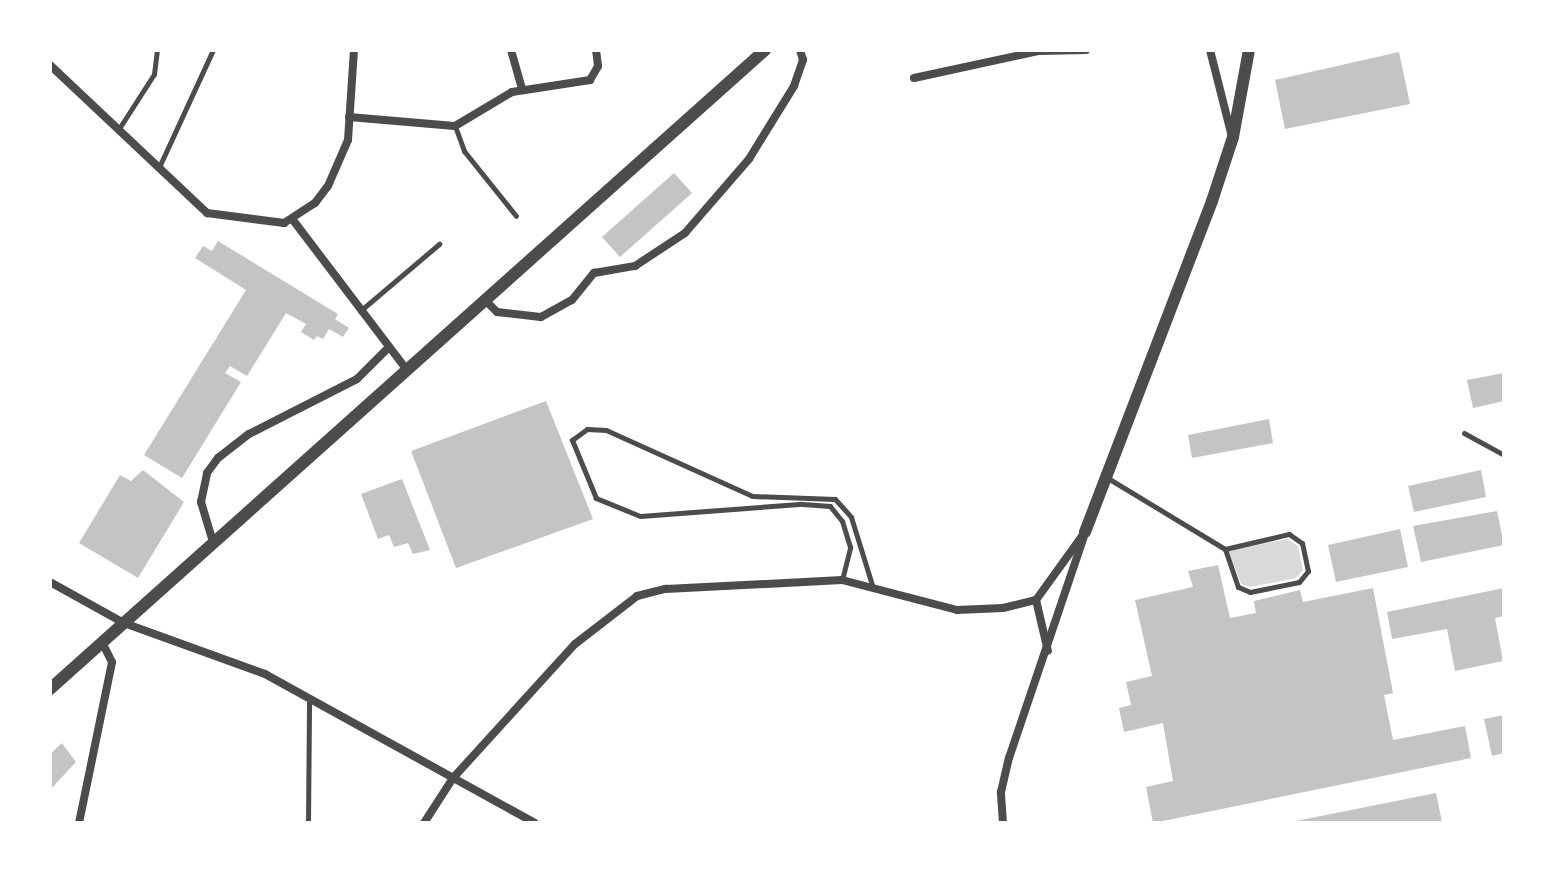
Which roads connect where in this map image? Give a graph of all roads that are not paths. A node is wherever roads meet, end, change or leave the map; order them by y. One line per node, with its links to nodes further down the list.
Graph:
1 (157, 50): 16 (lane)
2 (213, 50): 18 (lane)
3 (354, 50): 14 (street)
4 (511, 50): 13 (street)
5 (596, 50): 13 (street)
6 (765, 50): 22 (street)
7 (800, 50): 22 (street)
8 (1086, 50): 12 (street)
9 (1210, 50): 17 (street)
10 (1249, 50): 17 (street)
11 (50, 65): 16 (street)
12 (914, 78)
13 (522, 89): 15 (street)
14 (349, 117): 15 (street); 20 (street)
15 (455, 126): 19 (lane)
16 (120, 127): 18 (street)
17 (1233, 137): 28 (street)
18 (160, 165): 20 (street)
19 (516, 216)
20 (293, 220): 23 (street)
21 (439, 244): 23 (lane)
22 (485, 300): 25 (street)
23 (359, 312): 24 (street)
24 (387, 349): 25 (street); 30 (street)
25 (406, 369): 30 (street)
26 (1464, 433): 27 (lane)
27 (1504, 455)
28 (1105, 476): 29 (street); 31 (lane)
29 (1085, 532): 35 (street); 38 (street)
30 (213, 542): 36 (street)
31 (1225, 549): 31 (lane)
32 (842, 580): 34 (street); 34 (lane); 41 (street)
33 (50, 582): 36 (street)
34 (872, 585): 35 (street)
35 (1036, 600): 38 (street)
36 (124, 623): 37 (street); 40 (street)
37 (103, 644): 39 (street); 42 (street)
38 (1048, 651): 46 (street)
39 (50, 689)
40 (309, 702): 41 (street); 43 (lane)
41 (453, 778): 44 (street); 45 (street)
42 (79, 823)
43 (308, 823)
44 (424, 823)
45 (535, 823)
46 (1003, 823)

